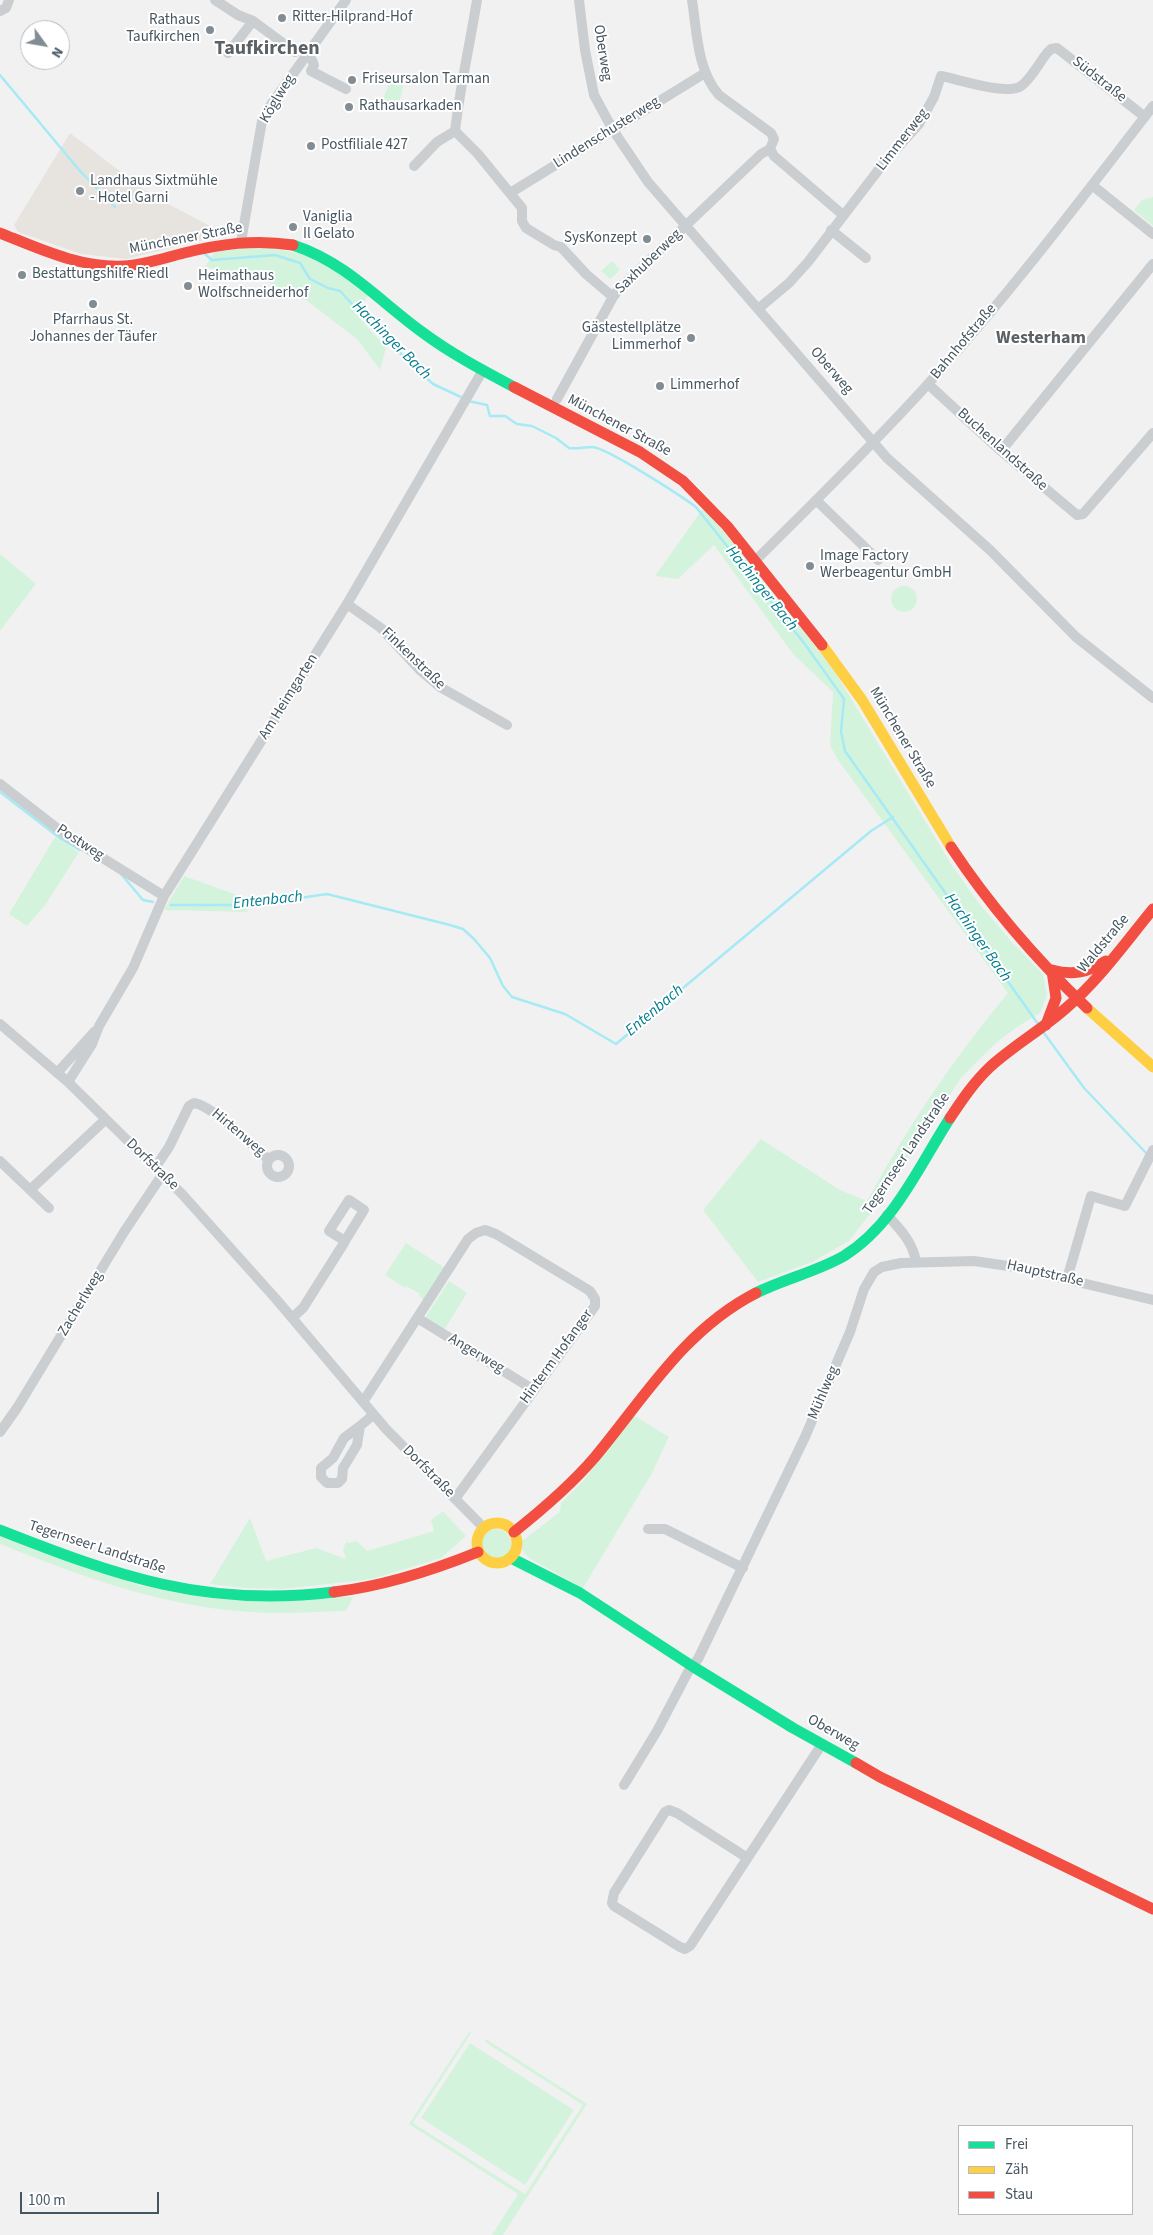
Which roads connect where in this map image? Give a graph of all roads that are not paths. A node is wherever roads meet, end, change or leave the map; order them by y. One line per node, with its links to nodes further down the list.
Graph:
1 (9, 0): 7 (street)
2 (215, 0): 8 (street)
3 (346, 0): 28 (street, Köglweg)
4 (477, 0): 18 (street)
5 (579, 0): 17 (street, Oberweg)
6 (692, 0): 13 (street)
7 (0, 11)
8 (251, 26): 10 (street); 11 (street)
9 (1051, 49): 16 (street, Südstraße); 23 (street, Limmerweg)
10 (295, 52)
11 (228, 53)
12 (312, 60): 14 (street)
13 (705, 73): 17 (street, Lindenschusterweg); 19 (street)
14 (346, 89)
15 (1153, 106): 16 (street, Bahnhofstraße)
16 (1145, 117): 21 (street, Bahnhofstraße)
17 (613, 130): 22 (street, Lindenschusterweg); 24 (street, Oberweg)
18 (455, 131): 20 (street); 22 (street)
19 (770, 148): 23 (street); 24 (street, Saxhuberweg)
20 (414, 166)
21 (1092, 185): 27 (street); 34 (street, Bahnhofstraße)
22 (510, 192): 31 (street)
23 (842, 215): 25 (street, Limmerweg)
24 (687, 226): 31 (street, Saxhuberweg); 32 (street, Oberweg)
25 (831, 230): 29 (street); 32 (street, Limmerweg)
26 (0, 233): 28 (main road, Münchener Straße)
27 (1153, 234)
28 (241, 242): 33 (main road, Münchener Straße)
29 (866, 258)
30 (1153, 264): 38 (street)
31 (613, 297): 35 (street, Saxhuberweg)
32 (758, 309): 37 (street, Oberweg)
33 (483, 370): 41 (main road, Münchener Straße); 42 (street, Am Heimgarten)
34 (928, 384): 37 (street, Bahnhofstraße); 38 (street, Buchenlandstraße)
35 (557, 398)
36 (1153, 433): 38 (street, Buchenlandstraße)
37 (873, 442): 39 (street, Bahnhofstraße); 43 (street, Oberweg)
38 (1001, 451)
39 (816, 500): 40 (street); 41 (street, Bahnhofstraße)
40 (878, 560)
41 (755, 561): 49 (main road, Münchener Straße)
42 (347, 604): 44 (street, Finkenstraße); 46 (street, Am Heimgarten)
43 (1153, 698)
44 (507, 726)
45 (0, 784): 46 (street, Postweg)
46 (164, 896): 53 (street, Am Heimgarten)
47 (1153, 909): 48 (main road, Waldstraße)
48 (1113, 957): 49 (main road); 50 (main road, Waldstraße); 51 (main road)
49 (1052, 970): 50 (main road, Münchener Straße); 54 (main road)
50 (1078, 998): 51 (main road, Münchener Straße); 54 (main road, Tegernseer Landstraße)
51 (1097, 1016): 55 (main road, Münchener Straße)
52 (0, 1024): 56 (street, Dorfstraße)
53 (99, 1026): 56 (street, Am Heimgarten); 57 (street, Am Heimgarten)
54 (1045, 1026): 65 (main road, Tegernseer Landstraße)
55 (1153, 1067)
56 (57, 1073): 57 (street, Dorfstraße)
57 (68, 1082): 58 (street, Dorfstraße)
58 (105, 1120): 62 (street, Dorfstraße); 63 (street)
59 (1150, 1154): 69 (street)
60 (269, 1160): 62 (street, Hirtenweg)
61 (0, 1161): 63 (street)
62 (158, 1172): 71 (street, Dorfstraße); 77 (street, Zacherlweg)
63 (31, 1189): 64 (street)
64 (49, 1208)
65 (887, 1215): 67 (street); 82 (main road, Tegernseer Landstraße)
66 (345, 1241): 71 (street)
67 (916, 1262): 68 (street, Mühlweg); 85 (street, Mühlweg)
68 (934, 1262): 69 (street, Hauptstraße)
69 (1067, 1279): 70 (street, Hauptstraße)
70 (1153, 1300)
71 (292, 1318): 74 (street, Dorfstraße)
72 (418, 1319): 73 (street, Angerweg); 73 (street, Hinterm Hofanger); 74 (street, Hinterm Hofanger)
73 (534, 1390): 78 (street, Hinterm Hofanger)
74 (363, 1402): 75 (street, Dorfstraße)
75 (373, 1415): 76 (street); 78 (street, Dorfstraße)
76 (360, 1426): 76 (street)
77 (0, 1432)
78 (455, 1498): 79 (street, Dorfstraße)
79 (484, 1528): 82 (main road); 83 (main road)
80 (648, 1529): 85 (street)
81 (0, 1530): 83 (main road, Tegernseer Landstraße)
82 (514, 1532): 84 (main road)
83 (478, 1552): 84 (main road)
84 (512, 1558): 86 (main road, Oberweg)
85 (743, 1568): 86 (street, Mühlweg)
86 (692, 1666): 87 (main road, Oberweg); 88 (street, Mühlweg)
87 (822, 1744): 89 (street); 90 (main road, Oberweg)
88 (624, 1785)
89 (746, 1857): 89 (street)
90 (1153, 1910)

